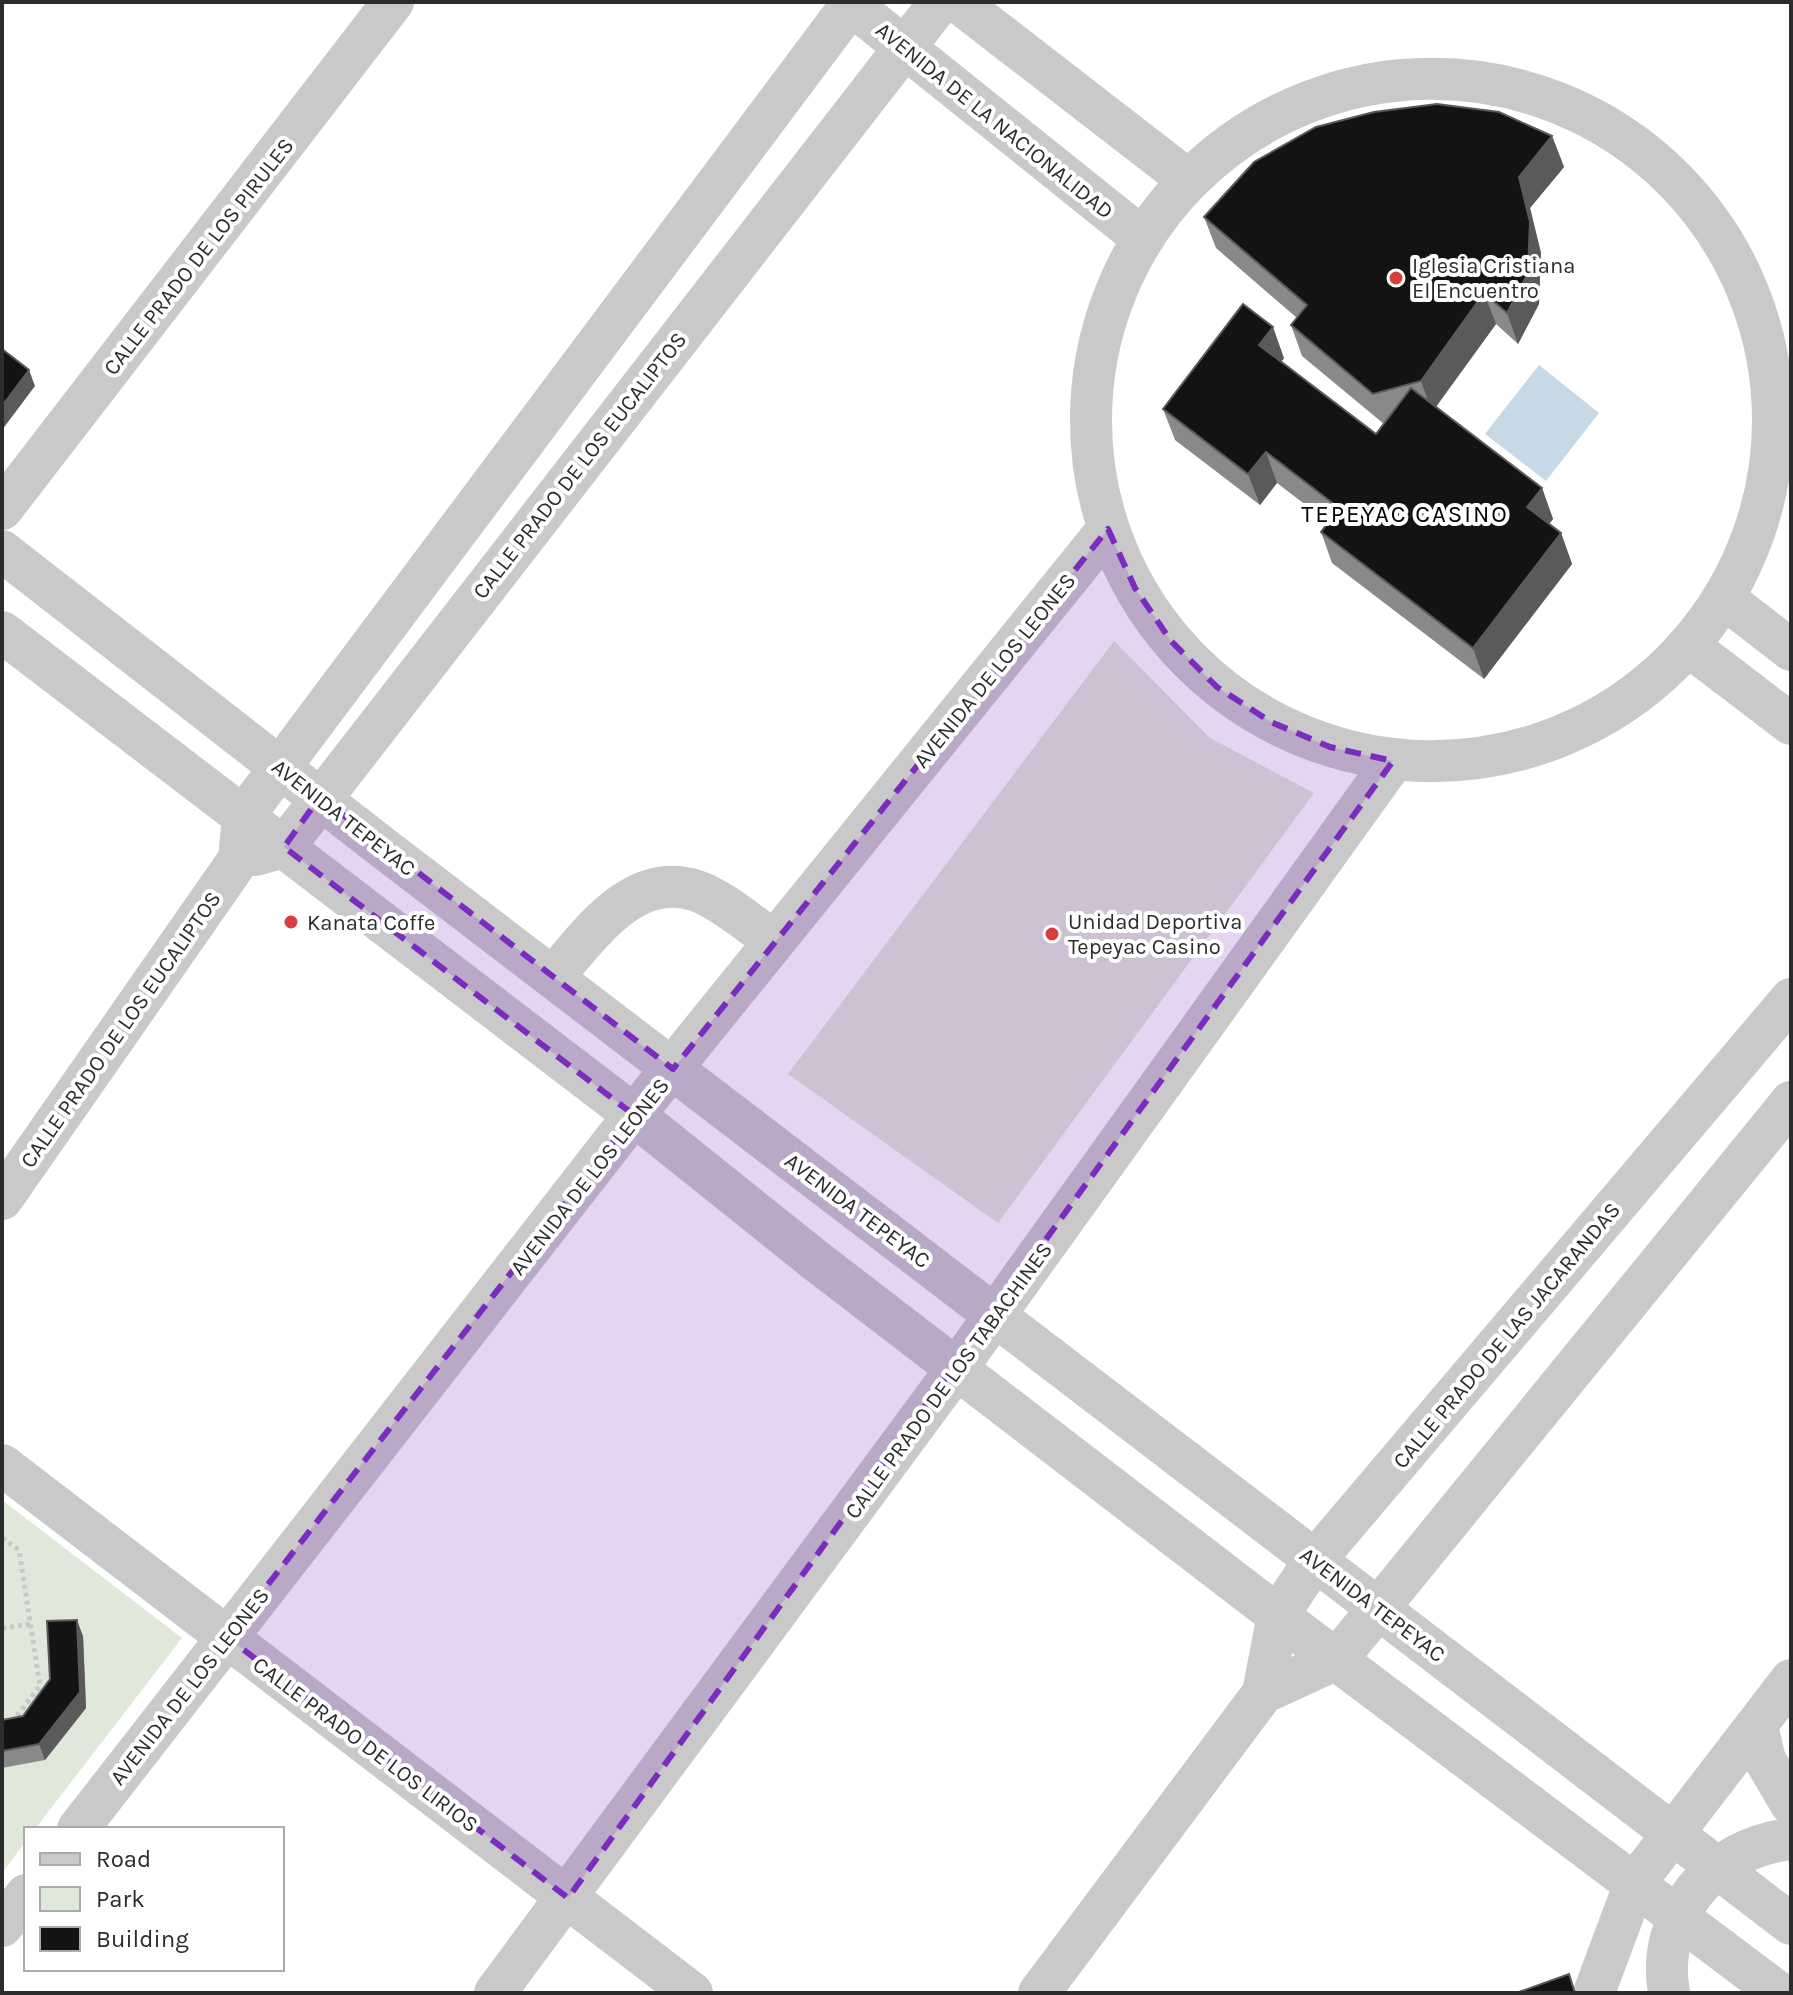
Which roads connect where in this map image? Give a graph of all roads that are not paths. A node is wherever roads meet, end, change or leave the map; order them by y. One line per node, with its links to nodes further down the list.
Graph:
1 (393, 2): 8 (street, CALLE PRADO DE LOS PIRULES)
2 (940, 2): 5 (street, CALLE PRADO DE LOS EUCALIPTOS)
3 (958, 2): 6 (street)
4 (851, 3): 5 (street, AVENIDA DE LA NACIONALIDAD); 17 (street)
5 (905, 47): 7 (street, AVENIDA DE LA NACIONALIDAD); 18 (street, CALLE PRADO DE LOS EUCALIPTOS)
6 (1187, 179): 7 (street); 11 (street)
7 (1141, 237): 9 (street)
8 (2, 509)
9 (1108, 529): 16 (street); 22 (street, AVENIDA DE LOS LEONES)
10 (2, 551): 17 (street, AVENIDA TEPEYAC)
11 (1725, 599): 13 (street); 14 (street)
12 (2, 632): 19 (street)
13 (1690, 647): 15 (street); 16 (street)
14 (1791, 650)
15 (1791, 724)
16 (1393, 761): 29 (street, CALLE PRADO DE LOS TABACHINES)
17 (280, 767): 18 (street, AVENIDA TEPEYAC); 19 (street)
18 (320, 797): 20 (street, CALLE PRADO DE LOS EUCALIPTOS); 23 (street, AVENIDA TEPEYAC)
19 (243, 817): 20 (street); 21 (street, CALLE PRADO DE LOS EUCALIPTOS)
20 (284, 847): 21 (street); 27 (street)
21 (239, 859): 28 (street, CALLE PRADO DE LOS EUCALIPTOS)
22 (775, 941): 23 (street); 25 (street, AVENIDA DE LOS LEONES)
23 (553, 977): 25 (street, AVENIDA TEPEYAC)
24 (1791, 999): 32 (street, CALLE PRADO DE LAS JACARANDAS)
25 (673, 1069): 27 (street, AVENIDA DE LOS LEONES); 29 (street, AVENIDA TEPEYAC)
26 (1791, 1102): 33 (street, CALLE PRADO DE LAS JACARANDAS)
27 (634, 1115): 30 (street); 35 (street, AVENIDA DE LOS LEONES)
28 (2, 1199)
29 (995, 1315): 30 (street, CALLE PRADO DE LOS TABACHINES); 32 (street, AVENIDA TEPEYAC)
30 (957, 1368): 34 (street); 47 (street, CALLE PRADO DE LOS TABACHINES)
31 (2, 1465): 35 (street, CALLE PRADO DE LOS LIRIOS)
32 (1315, 1560): 33 (street, AVENIDA TEPEYAC); 34 (street, CALLE PRADO DE LAS JACARANDAS)
33 (1380, 1609): 36 (street, CALLE PRADO DE LAS JACARANDAS); 42 (street, AVENIDA TEPEYAC)
34 (1278, 1615): 36 (street); 38 (street, CALLE PRADO DE LAS JACARANDAS)
35 (227, 1637): 41 (street, AVENIDA DE LOS LEONES); 47 (street, CALLE PRADO DE LOS LIRIOS)
36 (1337, 1659): 38 (street, CALLE PRADO DE LAS JACARANDAS); 45 (street)
37 (1791, 1680): 39 (street)
38 (1263, 1693): 53 (street, CALLE PRADO DE LAS JACARANDAS)
39 (1757, 1726): 40 (street); 42 (street)
40 (1791, 1804)
41 (80, 1827)
42 (1673, 1833): 44 (street, AVENIDA TEPEYAC); 45 (street)
43 (1791, 1839): 44 (street)
44 (1717, 1867): 48 (street); 49 (street, AVENIDA TEPEYAC)
45 (1635, 1883): 48 (street); 54 (street)
46 (24, 1898): 50 (street)
47 (568, 1898): 51 (street, CALLE PRADO DE LOS TABACHINES); 52 (street, CALLE PRADO DE LOS LIRIOS)
48 (1678, 1916): 55 (street); 56 (street)
49 (1791, 1924)
50 (2, 1926)
51 (495, 1993)
52 (692, 1993)
53 (1039, 1993)
54 (1594, 1993)
55 (1669, 1993)
56 (1779, 1993)

